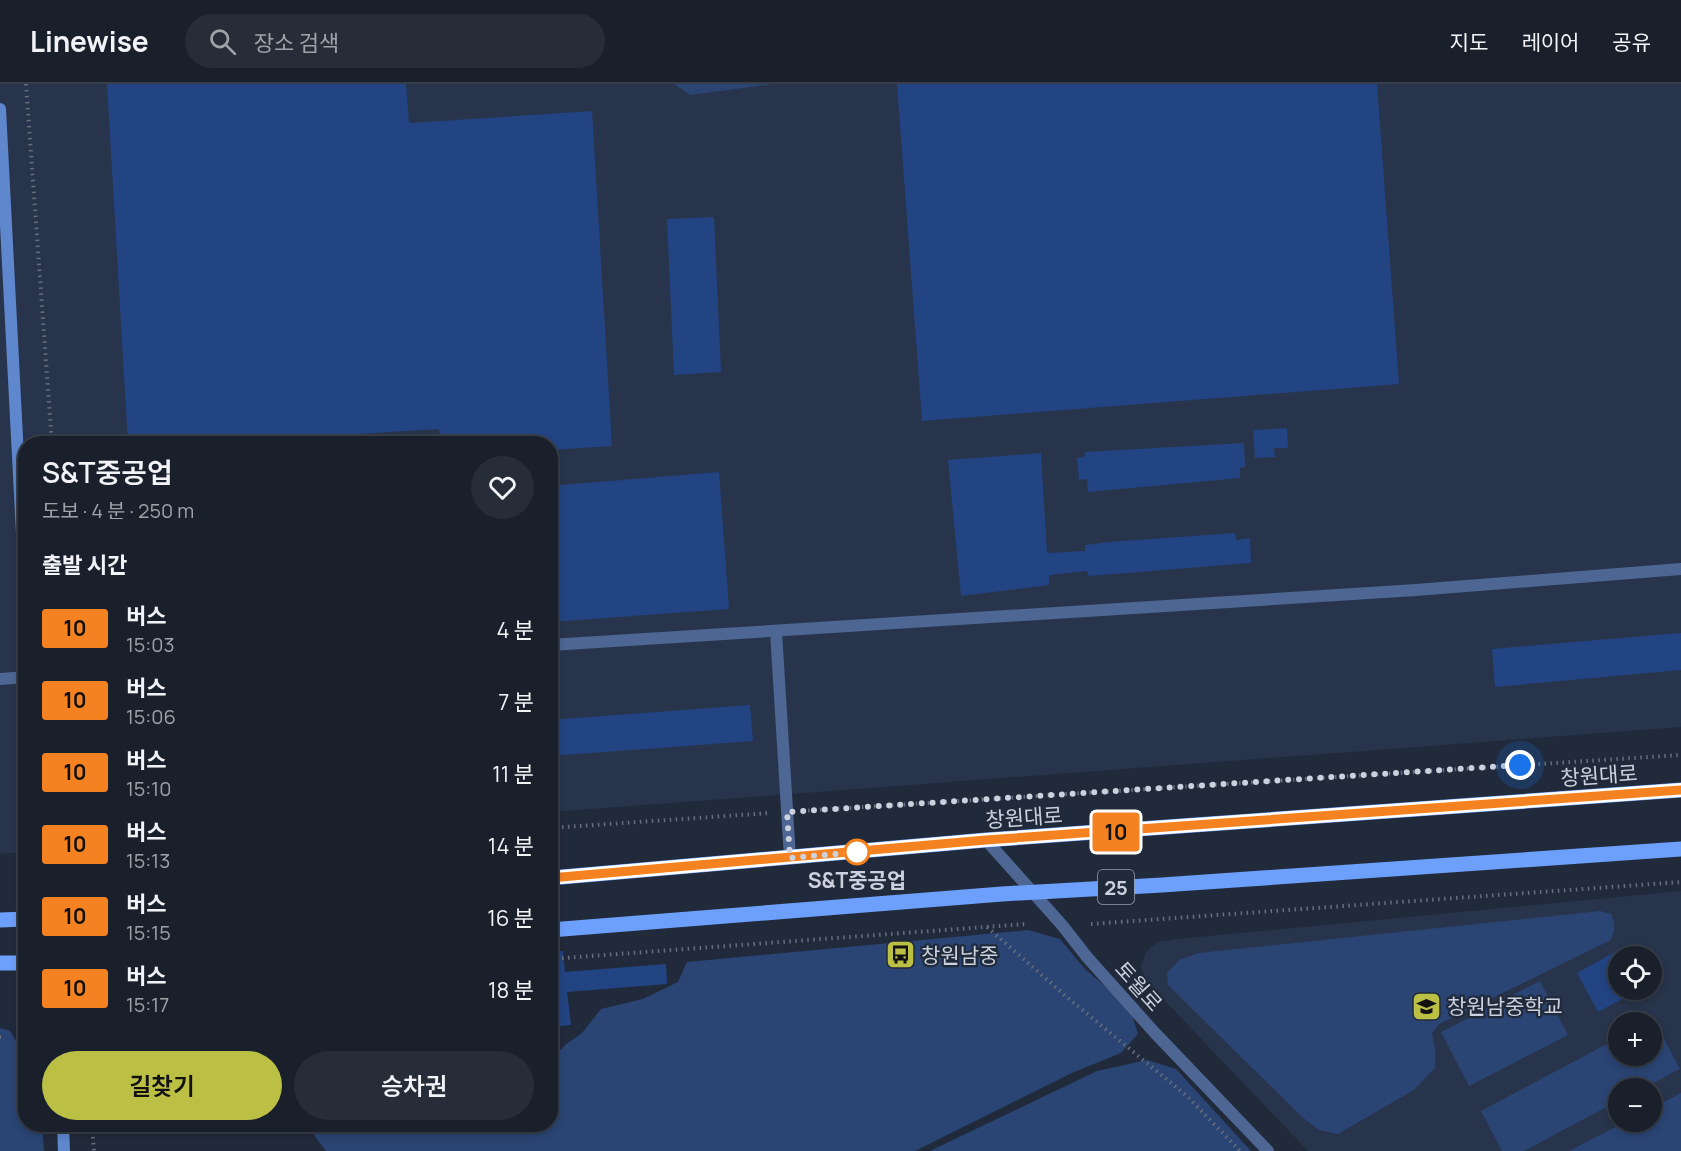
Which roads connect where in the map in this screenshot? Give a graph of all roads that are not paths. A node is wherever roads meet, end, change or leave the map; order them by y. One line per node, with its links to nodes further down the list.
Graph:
1 (0, 109): 2 (main road)
2 (18, 457)
3 (1681, 569): 4 (street)
4 (776, 632): 5 (street); 11 (street)
5 (558, 645)
6 (18, 678): 7 (street)
7 (0, 679)
8 (1681, 790): 9 (main road, 창원대로)
9 (986, 840): 11 (main road, 창원대로); 13 (street, 토월로)
10 (1681, 849): 13 (main road, 25)
11 (790, 858): 12 (main road, 창원대로)
12 (558, 877)
13 (1033, 893): 16 (main road, 25); 21 (street, 토월로)
14 (18, 919): 15 (main road)
15 (0, 920)
16 (558, 929)
17 (0, 963): 18 (main road)
18 (18, 963)
19 (63, 1132): 20 (main road)
20 (64, 1151)
21 (1268, 1151)

